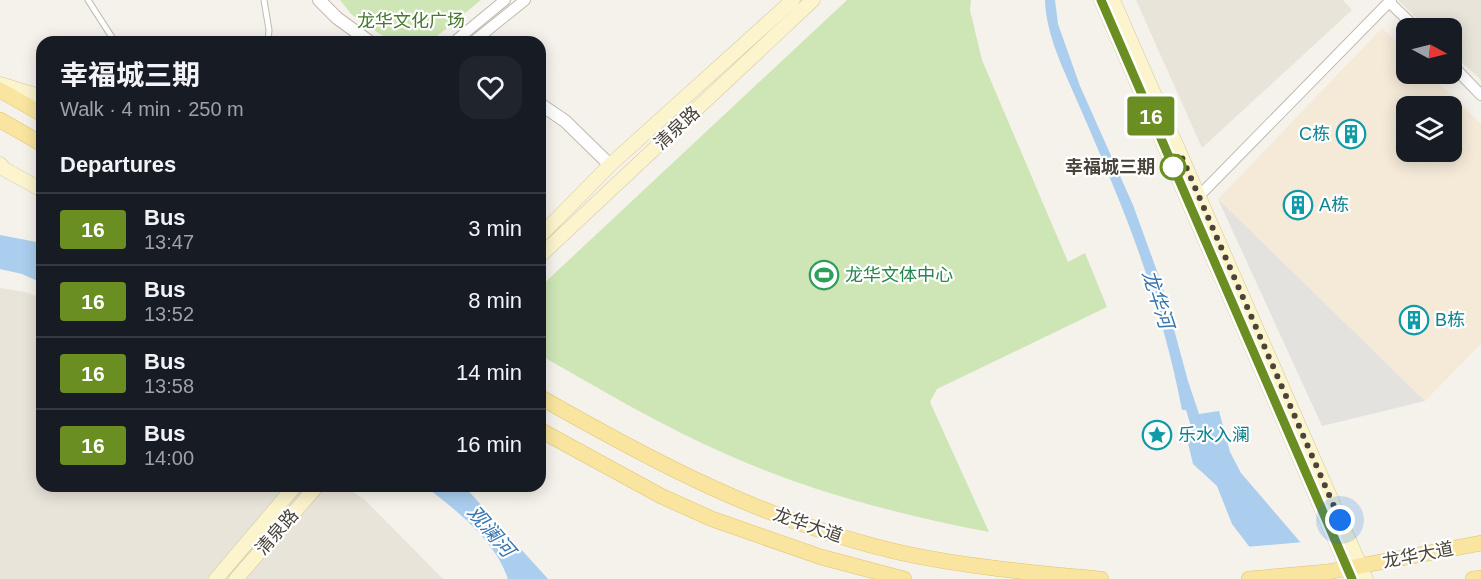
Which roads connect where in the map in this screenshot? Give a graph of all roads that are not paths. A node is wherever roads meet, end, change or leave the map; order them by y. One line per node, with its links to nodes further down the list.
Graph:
1 (88, 0): 12 (lane)
2 (264, 0): 13 (lane)
3 (319, 0): 14 (street)
4 (505, 0): 15 (street)
5 (525, 0): 16 (street)
6 (793, 0): 27 (main road, 清泉路)
7 (813, 0): 31 (main road, 清泉路)
8 (1101, 0): 37 (main road)
9 (1113, 0): 29 (main road)
10 (1390, 1): 11 (street); 29 (street)
11 (1406, 18)
12 (110, 36)
13 (268, 36)
14 (362, 36)
15 (461, 36)
16 (480, 36)
17 (1462, 76): 21 (street)
18 (0, 84): 20 (main road)
19 (0, 90): 23 (main road)
20 (36, 95)
21 (1481, 95)
22 (546, 108): 27 (street)
23 (36, 111)
24 (0, 120): 25 (main road)
25 (36, 141)
26 (0, 164): 28 (main road)
27 (610, 165): 30 (main road, 清泉路)
28 (36, 187)
29 (1199, 196): 37 (main road)
30 (546, 230)
31 (546, 250)
32 (546, 400): 42 (main road, 龙华大道)
33 (546, 433): 41 (main road, 龙华大道)
34 (290, 492): 39 (main road, 清泉路)
35 (312, 492): 40 (main road, 清泉路)
36 (1481, 543): 37 (main road, 龙华大道)
37 (1356, 573): 43 (main road, 龙华大道)
38 (1481, 578): 44 (main road, 龙华大道)
39 (216, 579)
40 (236, 579)
41 (904, 579)
42 (1101, 579)
43 (1248, 579)
44 (1473, 579)

